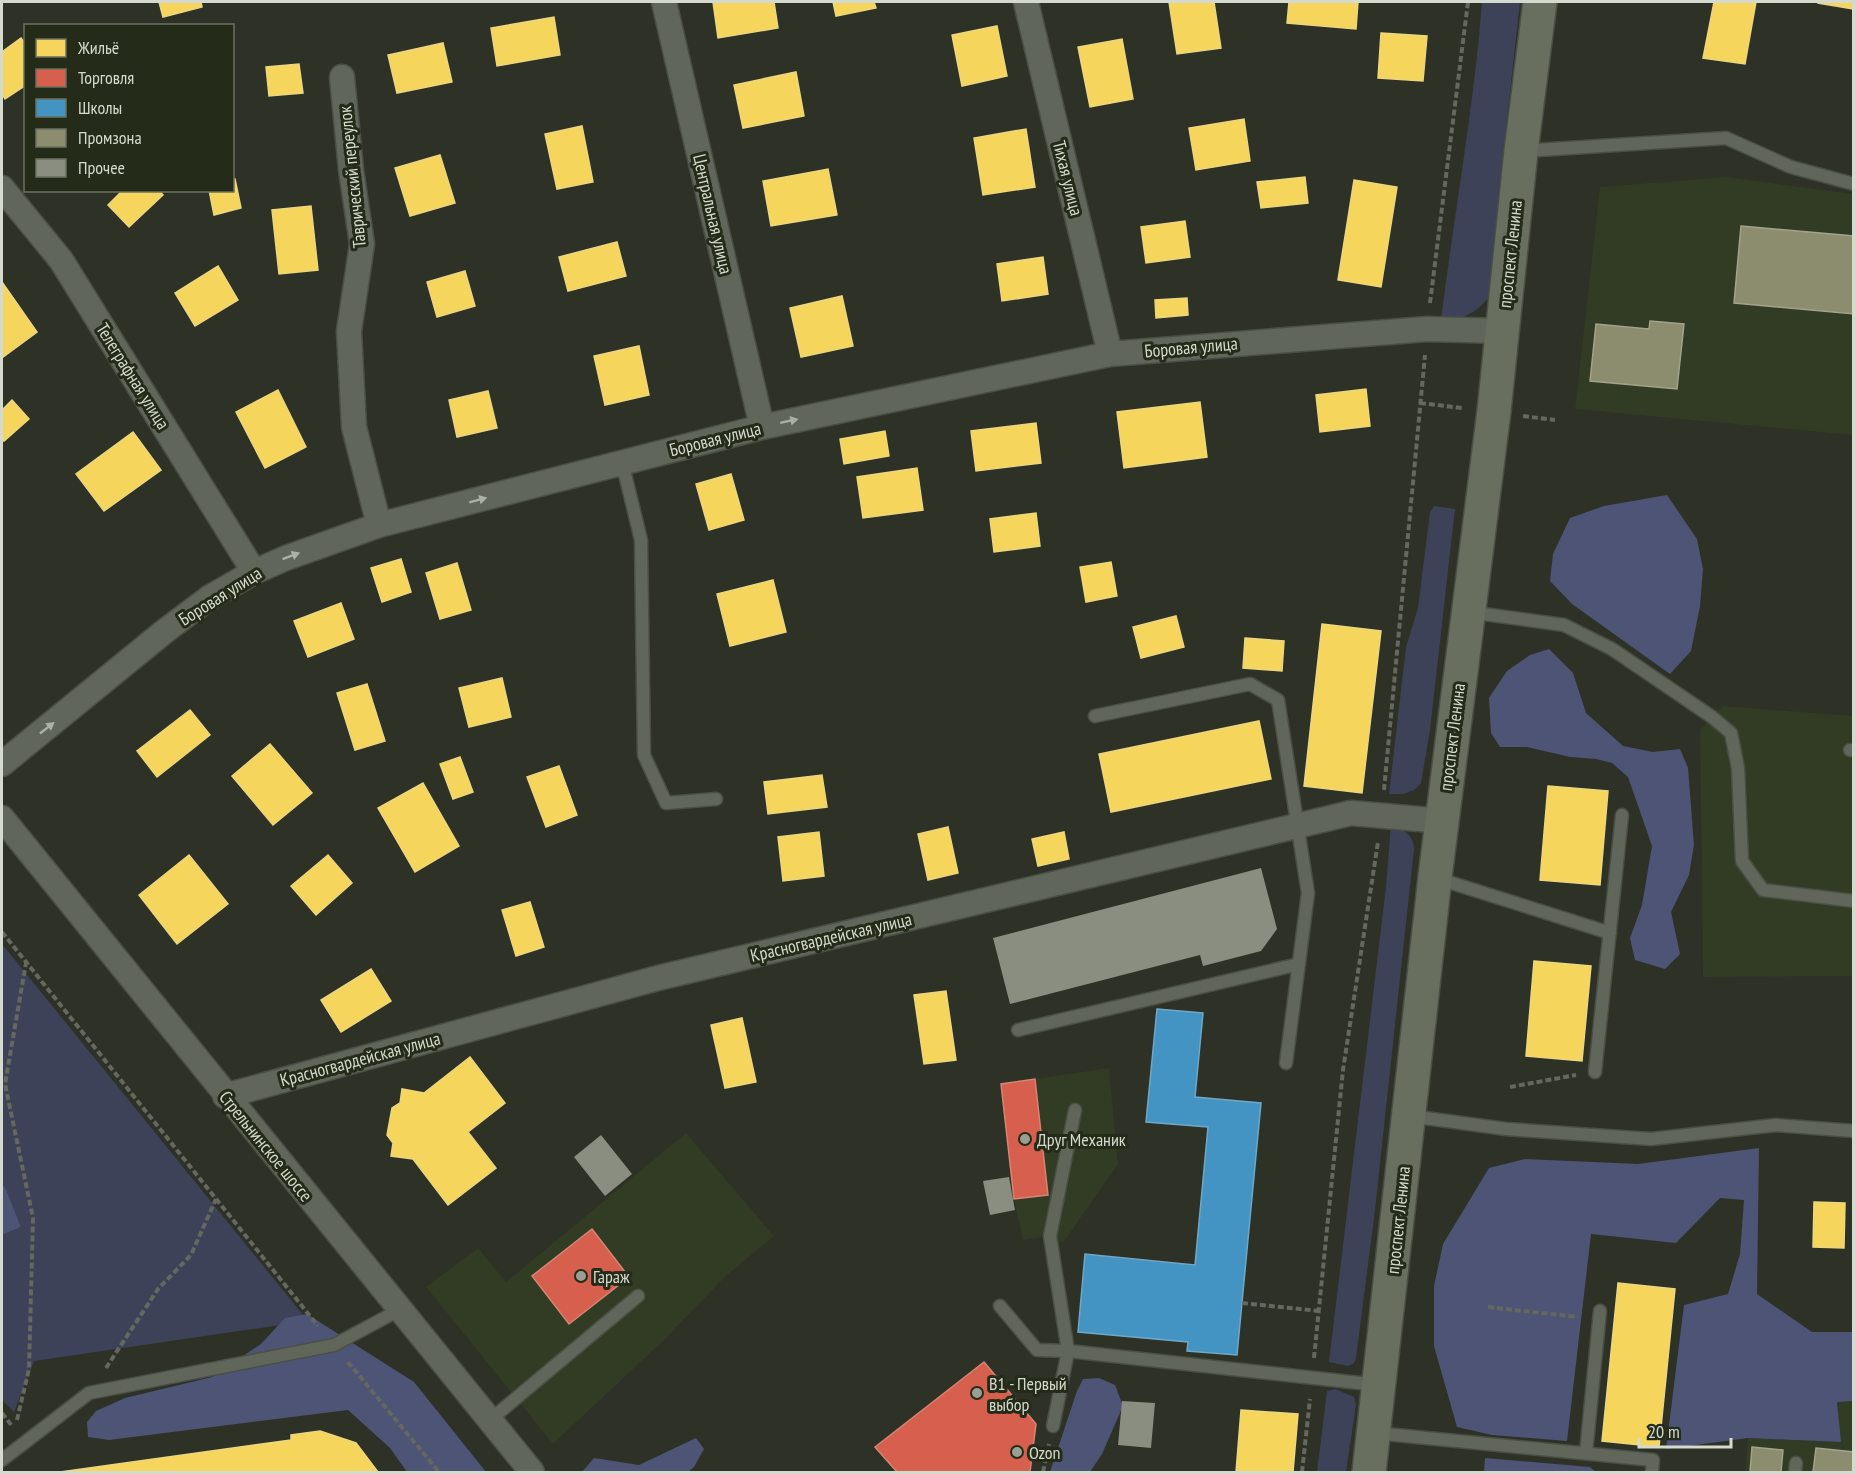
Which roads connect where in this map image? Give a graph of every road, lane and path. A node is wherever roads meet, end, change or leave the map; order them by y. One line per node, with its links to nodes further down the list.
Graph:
1 (664, 2): 16 (street, Центральная улица)
2 (1026, 2): 11 (street, Тихая улица)
3 (1468, 2): 9 (path)
4 (1540, 2): 6 (main road, проспект Ленина)
5 (342, 77): 18 (street, Таврический переулок)
6 (1521, 151): 7 (lane); 10 (main road, проспект Ленина)
7 (1854, 184)
8 (2, 188): 19 (street, Телеграфная улица)
9 (1427, 329): 10 (street, Боровая улица); 11 (street, Боровая улица); 12 (path)
10 (1503, 331): 20 (main road, проспект Ленина)
11 (1110, 354): 16 (street, Боровая улица, one-way to 11)
12 (1420, 403): 13 (path); 24 (path)
13 (1462, 408)
14 (1520, 415): 15 (path)
15 (1555, 420)
16 (762, 427): 17 (street, Боровая улица)
17 (622, 462): 18 (street, Боровая улица, one-way to 17); 23 (lane)
18 (379, 525): 19 (street, Боровая улица, one-way to 18)
19 (254, 572): 22 (street, Боровая улица, one-way to 19)
20 (1468, 612): 27 (main road, проспект Ленина); 30 (lane)
21 (1095, 716): 28 (lane)
22 (2, 764)
23 (716, 799)
24 (1382, 815): 27 (street, Красногвардейская улица); 28 (street, Красногвардейская улица); 51 (path)
25 (1622, 815): 32 (lane)
26 (2, 818): 41 (street, Стрельнинское шоссе)
27 (1442, 821): 29 (main road, проспект Ленина)
28 (1297, 826): 34 (lane); 41 (street, Красногвардейская улица)
29 (1435, 878): 32 (lane); 43 (main road, проспект Ленина)
30 (1854, 901)
31 (2, 932): 33 (path)
32 (1610, 933): 37 (lane)
33 (26, 963): 39 (path); 45 (path)
34 (1299, 964): 35 (lane); 36 (lane)
35 (1018, 1030)
36 (1286, 1063)
37 (1595, 1072): 40 (path)
38 (2, 1078): 39 (path)
39 (5, 1084): 60 (path)
40 (1510, 1087)
41 (225, 1096): 50 (street, Стрельнинское шоссе)
42 (1076, 1110): 54 (lane)
43 (1410, 1116): 44 (lane); 56 (main road, проспект Ленина)
44 (1854, 1131)
45 (216, 1199): 53 (path); 57 (path)
46 (638, 1296): 58 (lane)
47 (1242, 1303): 51 (path)
48 (1000, 1306): 54 (lane)
49 (1488, 1307): 52 (path)
50 (401, 1309): 53 (lane); 58 (street, Стрельнинское шоссе)
51 (1319, 1311): 55 (path)
52 (1600, 1315): 62 (lane)
53 (334, 1346): 57 (lane); 64 (path)
54 (1068, 1351): 55 (lane); 59 (lane)
55 (1313, 1376): 56 (lane); 67 (path)
56 (1379, 1385): 61 (main road, проспект Ленина)
57 (88, 1393): 63 (lane)
58 (490, 1420): 65 (street, Стрельнинское шоссе)
59 (1053, 1426): 66 (path)
60 (15, 1429)
61 (1374, 1433): 62 (lane); 68 (main road, проспект Ленина)
62 (1586, 1453): 69 (lane)
63 (2, 1460)
64 (439, 1473)
65 (532, 1473)
66 (1043, 1473)
67 (1302, 1473)
68 (1369, 1473)
69 (1652, 1473)

